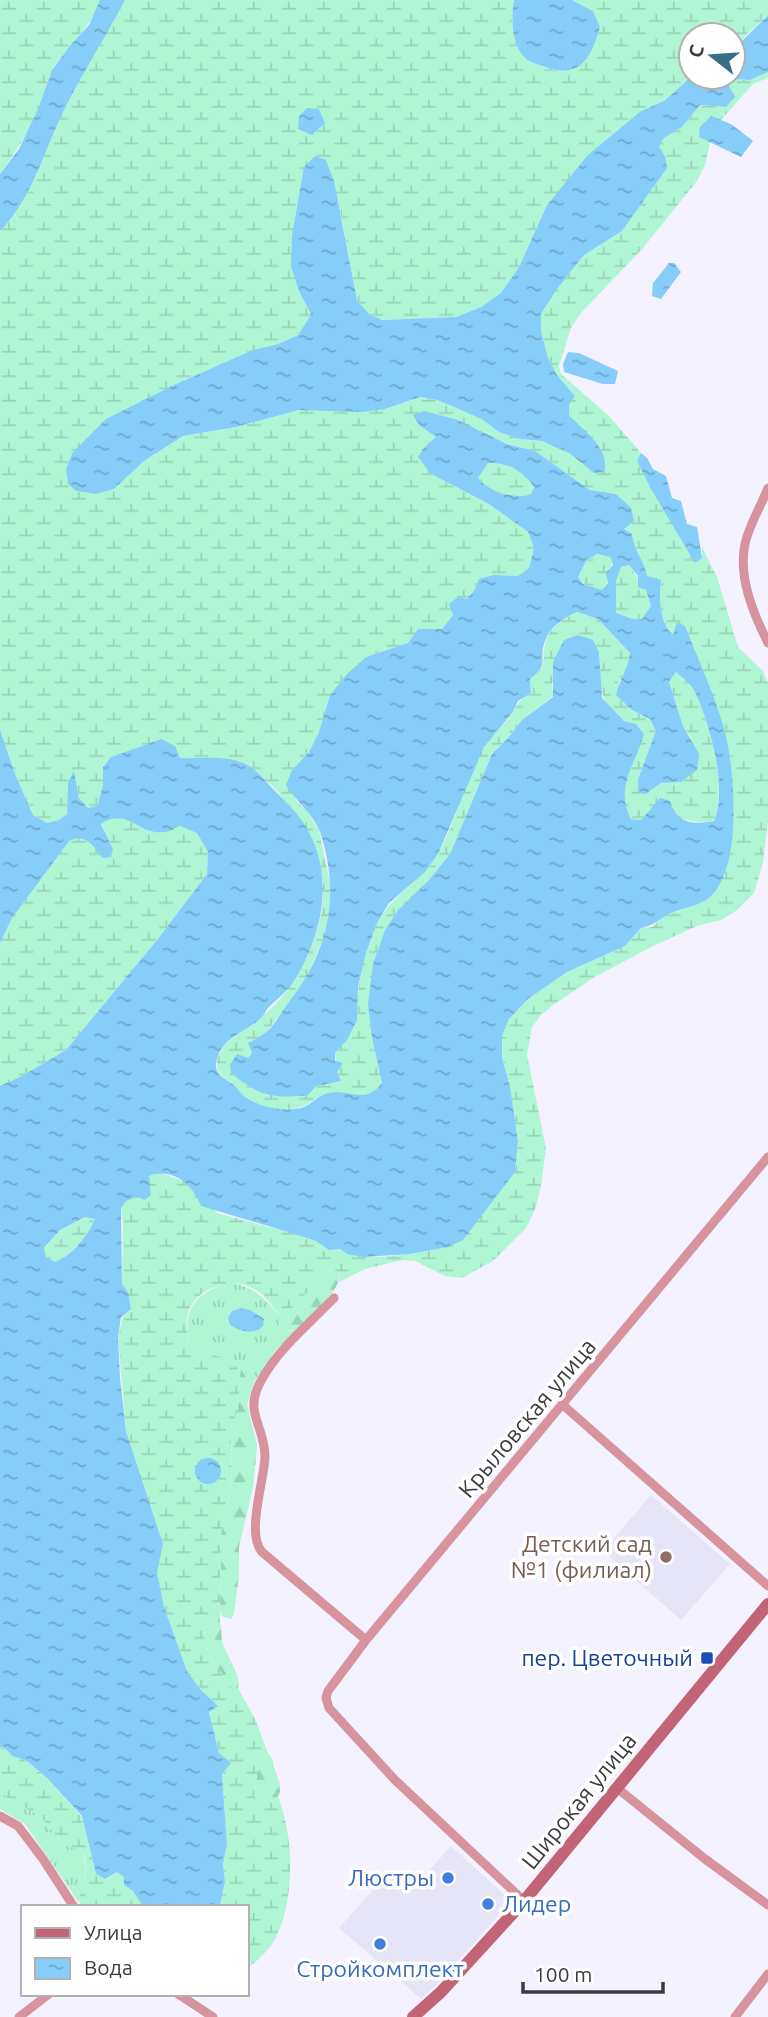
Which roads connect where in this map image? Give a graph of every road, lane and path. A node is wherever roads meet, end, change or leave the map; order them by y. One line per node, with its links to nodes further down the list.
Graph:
1 (768, 488): 2 (street)
2 (768, 643)
3 (768, 1157): 5 (street, Крыловская улица)
4 (334, 1298): 8 (street)
5 (563, 1405): 6 (street); 8 (street, Крыловская улица)
6 (768, 1586)
7 (768, 1604): 9 (street, Широкая улица)
8 (366, 1640): 11 (street, Крыловская улица)
9 (617, 1788): 11 (street, Широкая улица); 13 (street)
10 (0, 1816): 12 (street)
11 (524, 1901): 19 (street, Широкая улица)
12 (73, 1905)
13 (768, 1905)
14 (768, 1974): 20 (street)
15 (46, 1996): 17 (street)
16 (181, 1996): 18 (street)
17 (19, 2017)
18 (213, 2017)
19 (413, 2017)
20 (735, 2017)

